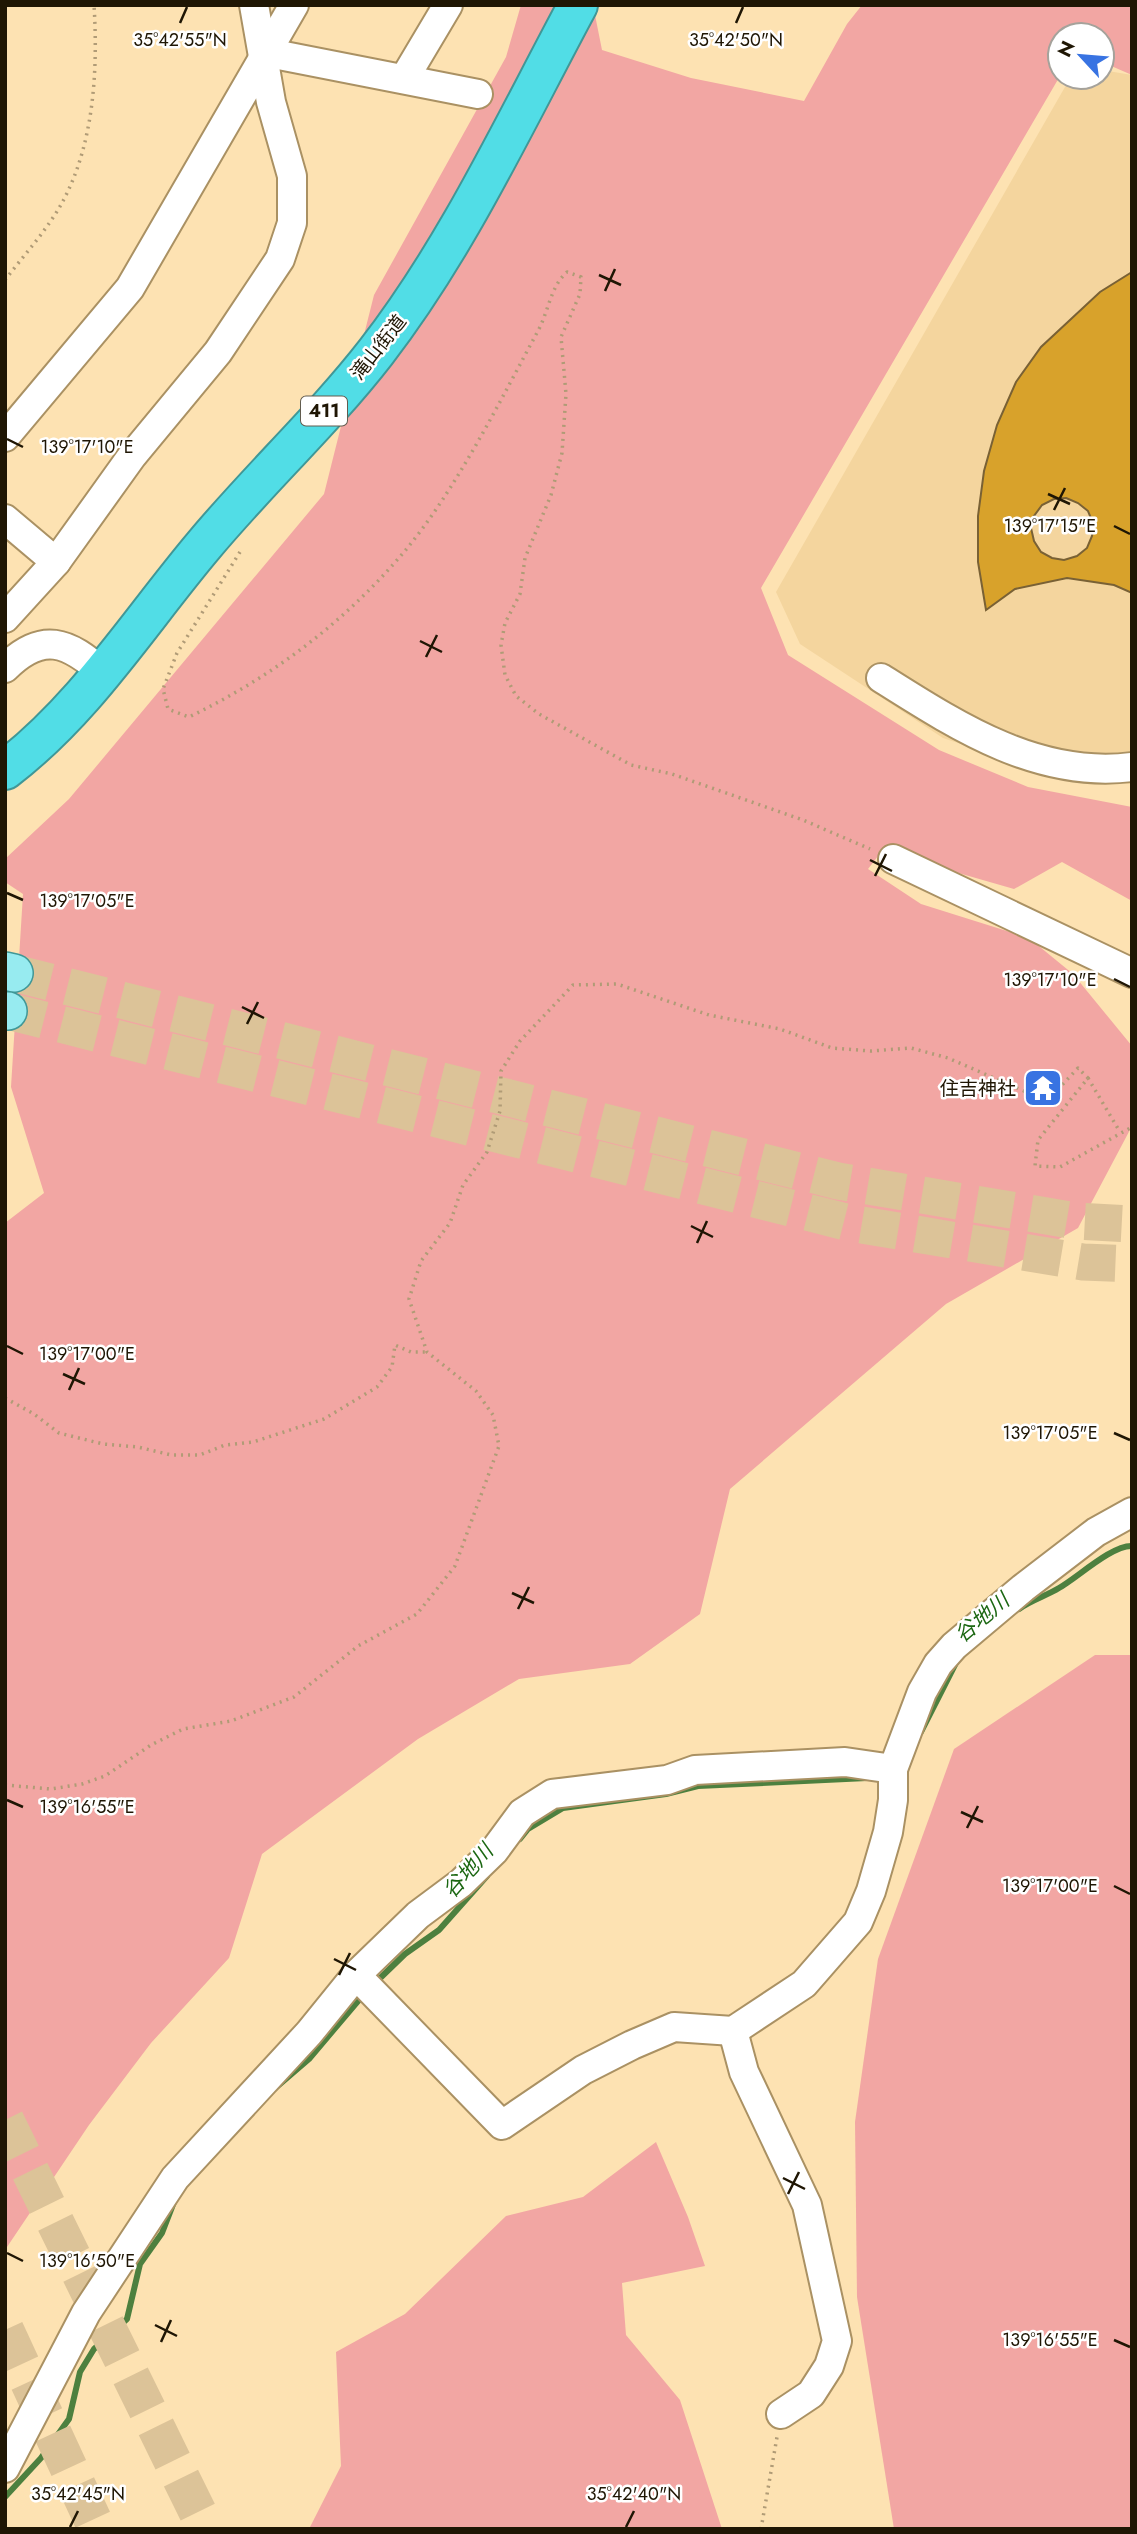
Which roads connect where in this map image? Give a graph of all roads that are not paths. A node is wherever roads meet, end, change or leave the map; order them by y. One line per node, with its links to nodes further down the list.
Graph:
1 (254, 5): 5 (street)
2 (294, 5): 5 (street)
3 (448, 5): 6 (street)
4 (578, 5): 13 (highway, 滝山街道 / 411)
5 (264, 57): 6 (street); 8 (street); 10 (street)
6 (404, 79): 7 (street)
7 (478, 94)
8 (5, 437)
9 (5, 519): 10 (street)
10 (56, 562): 11 (street)
11 (5, 618)
12 (5, 668): 13 (street)
13 (104, 674): 16 (highway, 滝山街道 / 411)
14 (881, 678): 15 (street)
15 (1132, 767)
16 (5, 770)
17 (893, 859): 18 (street)
18 (1132, 972)
19 (1132, 1512): 20 (street)
20 (893, 1769): 21 (street); 22 (street)
21 (356, 1975): 22 (street); 24 (street)
22 (733, 2032): 23 (street)
23 (781, 2414)
24 (5, 2468)

